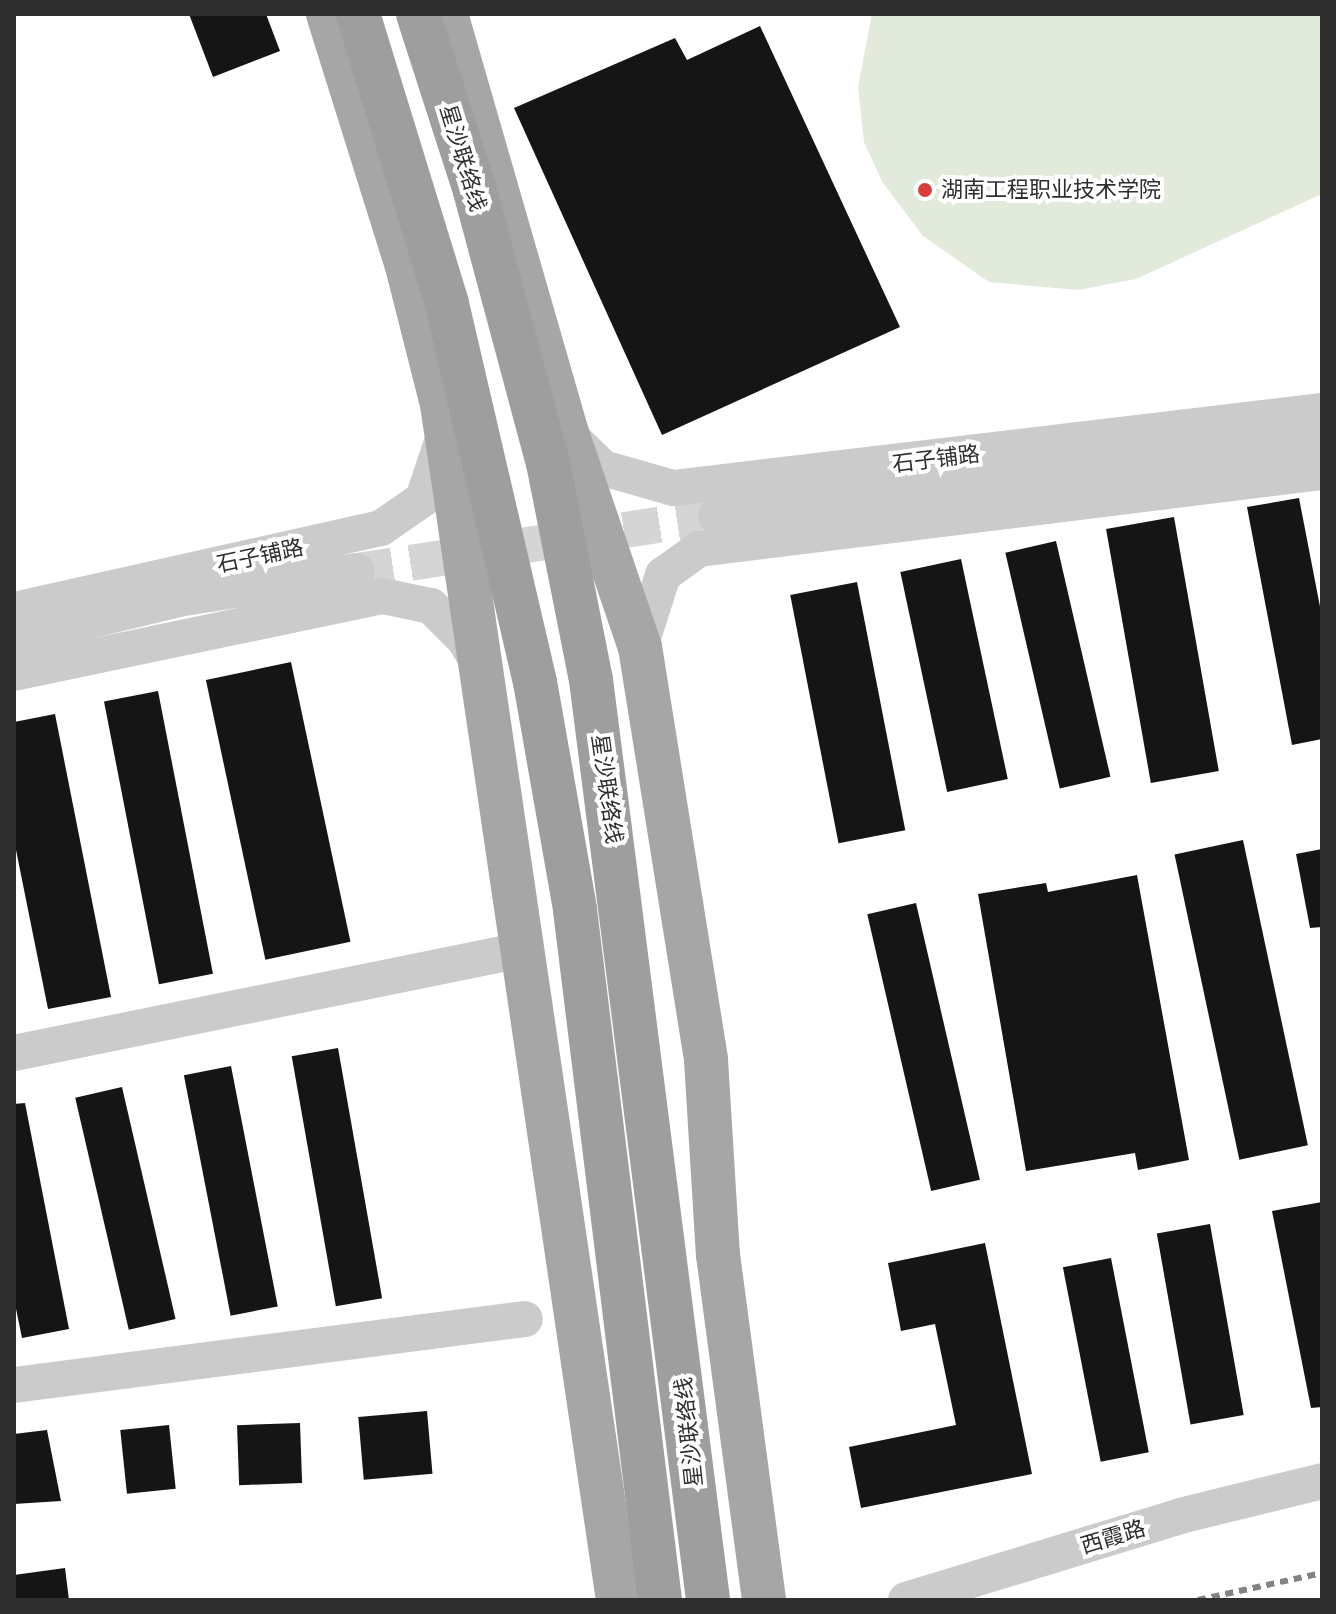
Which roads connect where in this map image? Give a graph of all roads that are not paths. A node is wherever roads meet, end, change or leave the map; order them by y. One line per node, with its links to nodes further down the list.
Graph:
1 (328, 14): 6 (main road)
2 (358, 14): 24 (highway)
3 (418, 14): 22 (highway, 星沙联络线)
4 (446, 14): 7 (main road)
5 (1322, 411): 7 (street, 石子铺路)
6 (446, 427): 12 (street, 石子铺路); 15 (main road)
7 (567, 433): 14 (main road)
8 (1322, 437): 10 (street, 石子铺路)
9 (1322, 472): 14 (street)
10 (716, 516)
11 (357, 571): 13 (street, 石子铺路)
12 (14, 610)
13 (14, 639)
14 (640, 647): 25 (main road)
15 (479, 664): 16 (street); 17 (main road)
16 (14, 673)
17 (522, 950): 18 (street); 23 (main road)
18 (14, 1053)
19 (525, 1319): 20 (street)
20 (14, 1385)
21 (1322, 1481): 26 (street, 西霞路)
22 (707, 1591)
23 (618, 1600)
24 (660, 1600)
25 (764, 1600)
26 (906, 1600)

